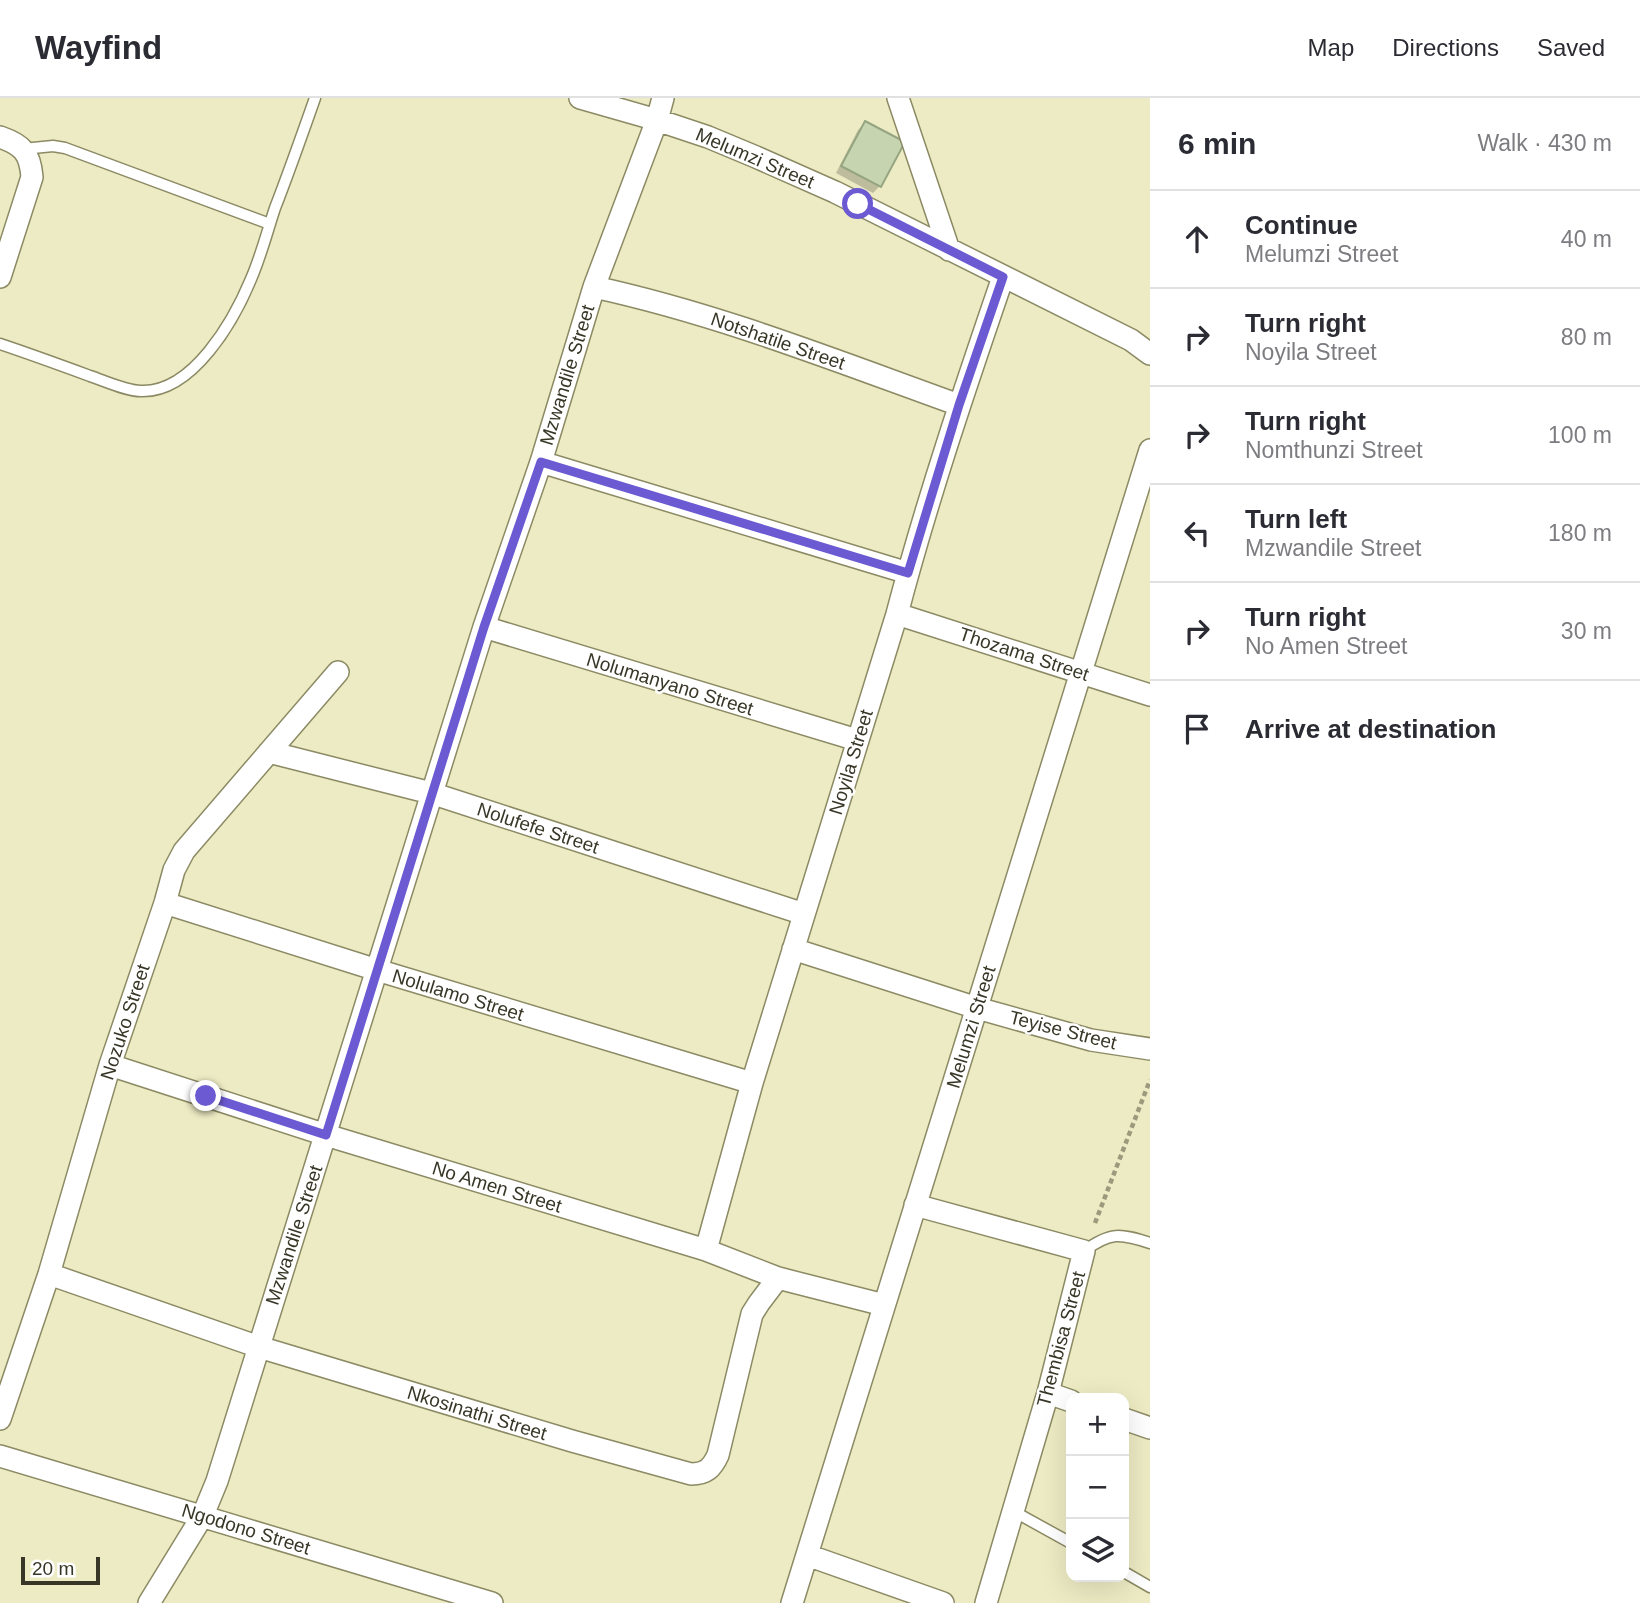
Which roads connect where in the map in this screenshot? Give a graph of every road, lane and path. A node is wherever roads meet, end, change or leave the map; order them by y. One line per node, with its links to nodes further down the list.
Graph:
1 (315, 98): 8 (lane)
2 (580, 98): 5 (street, Melumzi Street)
3 (663, 98): 5 (street, Mzwandile Street)
4 (898, 98): 9 (street)
5 (657, 120): 9 (street, Melumzi Street); 12 (street, Mzwandile Street)
6 (0, 137): 7 (street)
7 (23, 149): 8 (lane); 10 (street)
8 (270, 224): 13 (lane)
9 (949, 250): 11 (street, Melumzi Street)
10 (0, 277)
11 (1003, 277): 14 (street, Melumzi Street); 15 (street, Noyila Street)
12 (594, 287): 15 (street, Notshatile Street); 17 (street, Mzwandile Street)
13 (0, 344)
14 (1150, 354)
15 (959, 405): 18 (street, Noyila Street)
16 (1150, 450): 22 (street, Melumzi Street)
17 (541, 462): 18 (street); 20 (street, Mzwandile Street)
18 (908, 573): 19 (street, Noyila Street)
19 (897, 614): 22 (street, Thozama Street); 24 (street, Noyila Street)
20 (484, 627): 24 (street, Nolumanyano Street); 26 (street, Mzwandile Street)
21 (338, 672): 25 (street, Nozuko Street)
22 (1080, 672): 23 (street, Thozama Street); 31 (street, Melumzi Street)
23 (1150, 695)
24 (857, 740): 28 (street, Noyila Street)
25 (269, 752): 26 (street, Nolufefe Street); 27 (street, Nozuko Street)
26 (431, 793): 28 (street, Nolufefe Street); 30 (street, Mzwandile Street)
27 (165, 903): 30 (street, Nolulamo Street); 33 (street, Nozuko Street)
28 (804, 914): 29 (street, Noyila Street)
29 (793, 948): 31 (street, Teyise Street); 35 (street, Noyila Street)
30 (377, 970): 35 (street, Nolulamo Street); 36 (street, Mzwandile Street)
31 (977, 1008): 32 (street, Teyise Street); 37 (street, Melumzi Street)
32 (1150, 1049)
33 (110, 1065): 36 (street, No Amen Street); 41 (street, Nozuko Street)
34 (1150, 1080): 40 (path, Thembisa Street)
35 (752, 1083): 39 (street, Noyila Street)
36 (326, 1135): 39 (street, No Amen Street); 44 (street, Mzwandile Street)
37 (915, 1205): 40 (street); 43 (street, Melumzi Street)
38 (1150, 1242): 40 (lane)
39 (706, 1250): 42 (street, No Amen Street)
40 (1084, 1251): 45 (street, Thembisa Street)
41 (50, 1274): 44 (street, Nkosinathi Street); 47 (street, Nozuko Street)
42 (778, 1278): 43 (street, No Amen Street); 44 (street, Nkosinathi Street)
43 (884, 1305): 54 (street, Melumzi Street)
44 (259, 1347): 52 (street, Mzwandile Street)
45 (1048, 1393): 46 (street); 51 (street, Thembisa Street)
46 (1066, 1399)
47 (0, 1419)
48 (1129, 1421): 49 (street)
49 (1150, 1428)
50 (0, 1456): 52 (street, Ngodono Street)
51 (1013, 1511): 53 (lane); 62 (street, Thembisa Street)
52 (203, 1516): 57 (street, Ngodono Street); 58 (street, Mzwandile Street)
53 (1066, 1540)
54 (807, 1555): 60 (street, Melumzi Street); 61 (street)
55 (1129, 1575): 56 (lane)
56 (1150, 1587)
57 (445, 1596): 59 (street, Ngodono Street)
58 (149, 1603)
59 (492, 1603)
60 (792, 1603)
61 (943, 1603)
62 (986, 1603)

